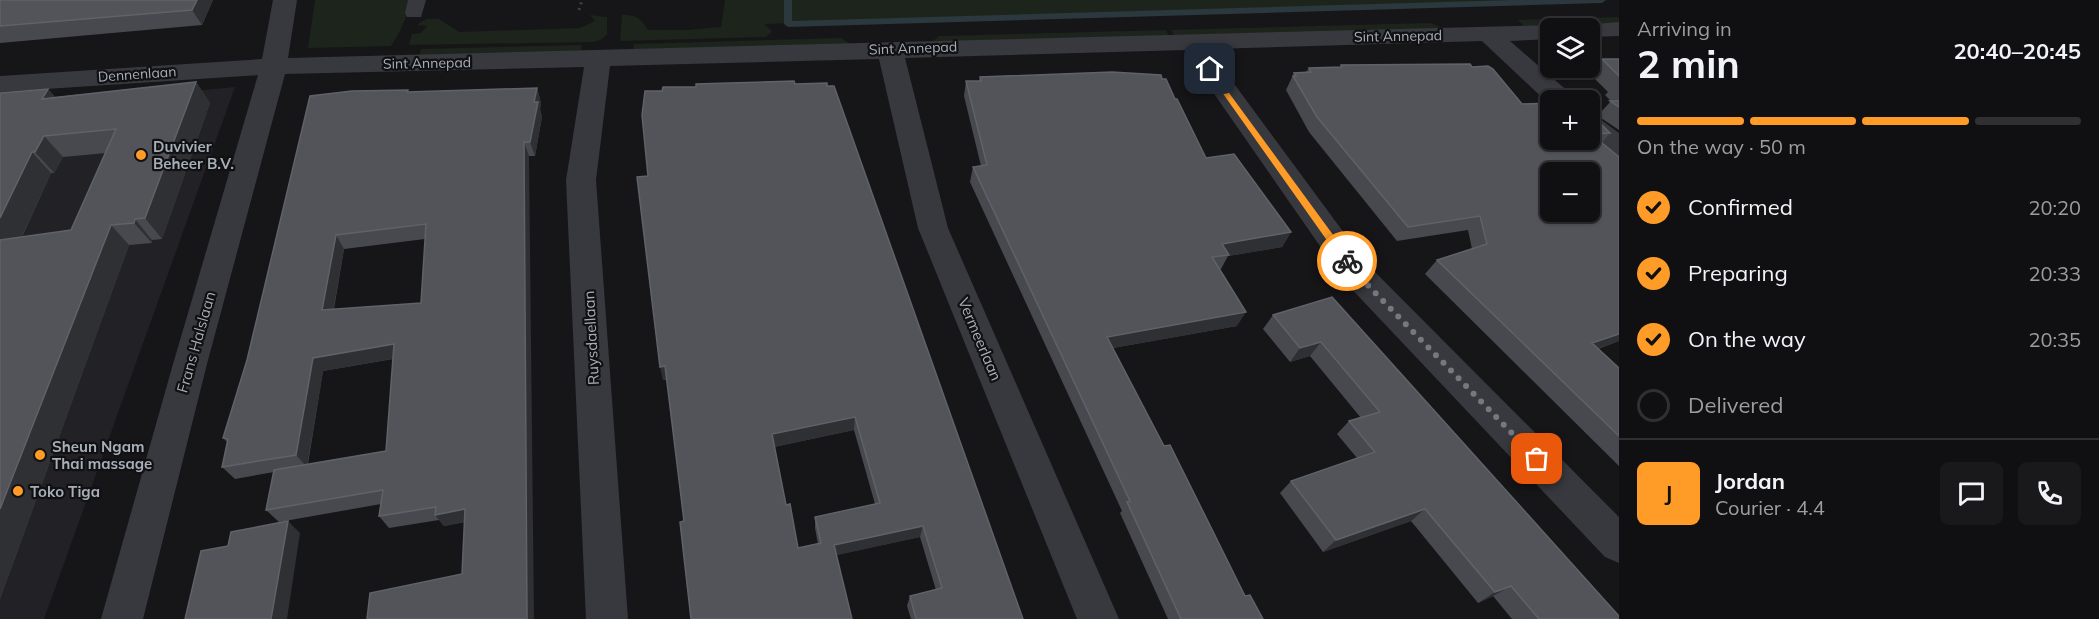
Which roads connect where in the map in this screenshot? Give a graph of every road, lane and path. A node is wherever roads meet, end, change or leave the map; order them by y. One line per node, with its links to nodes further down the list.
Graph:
1 (285, 0): 11 (street, Frans Halslaan)
2 (582, 0): 3 (path)
3 (579, 10)
4 (1619, 29): 5 (street)
5 (1600, 30)
6 (1540, 32): 7 (street, Sint Annepad)
7 (1488, 34): 8 (street, Sint Annepad); 13 (street)
8 (1194, 41): 9 (street, Sint Annepad); 16 (street)
9 (890, 49): 10 (street, Sint Annepad); 19 (street, Vermeerlaan)
10 (598, 58): 11 (street, Sint Annepad); 18 (street, Ruysdaellaan)
11 (274, 66): 12 (street, Dennenlaan); 17 (street, Frans Halslaan)
12 (0, 84)
13 (1550, 90)
14 (1600, 133): 15 (street)
15 (1619, 148)
16 (1619, 544)
17 (122, 619)
18 (607, 619)
19 (1098, 619)

